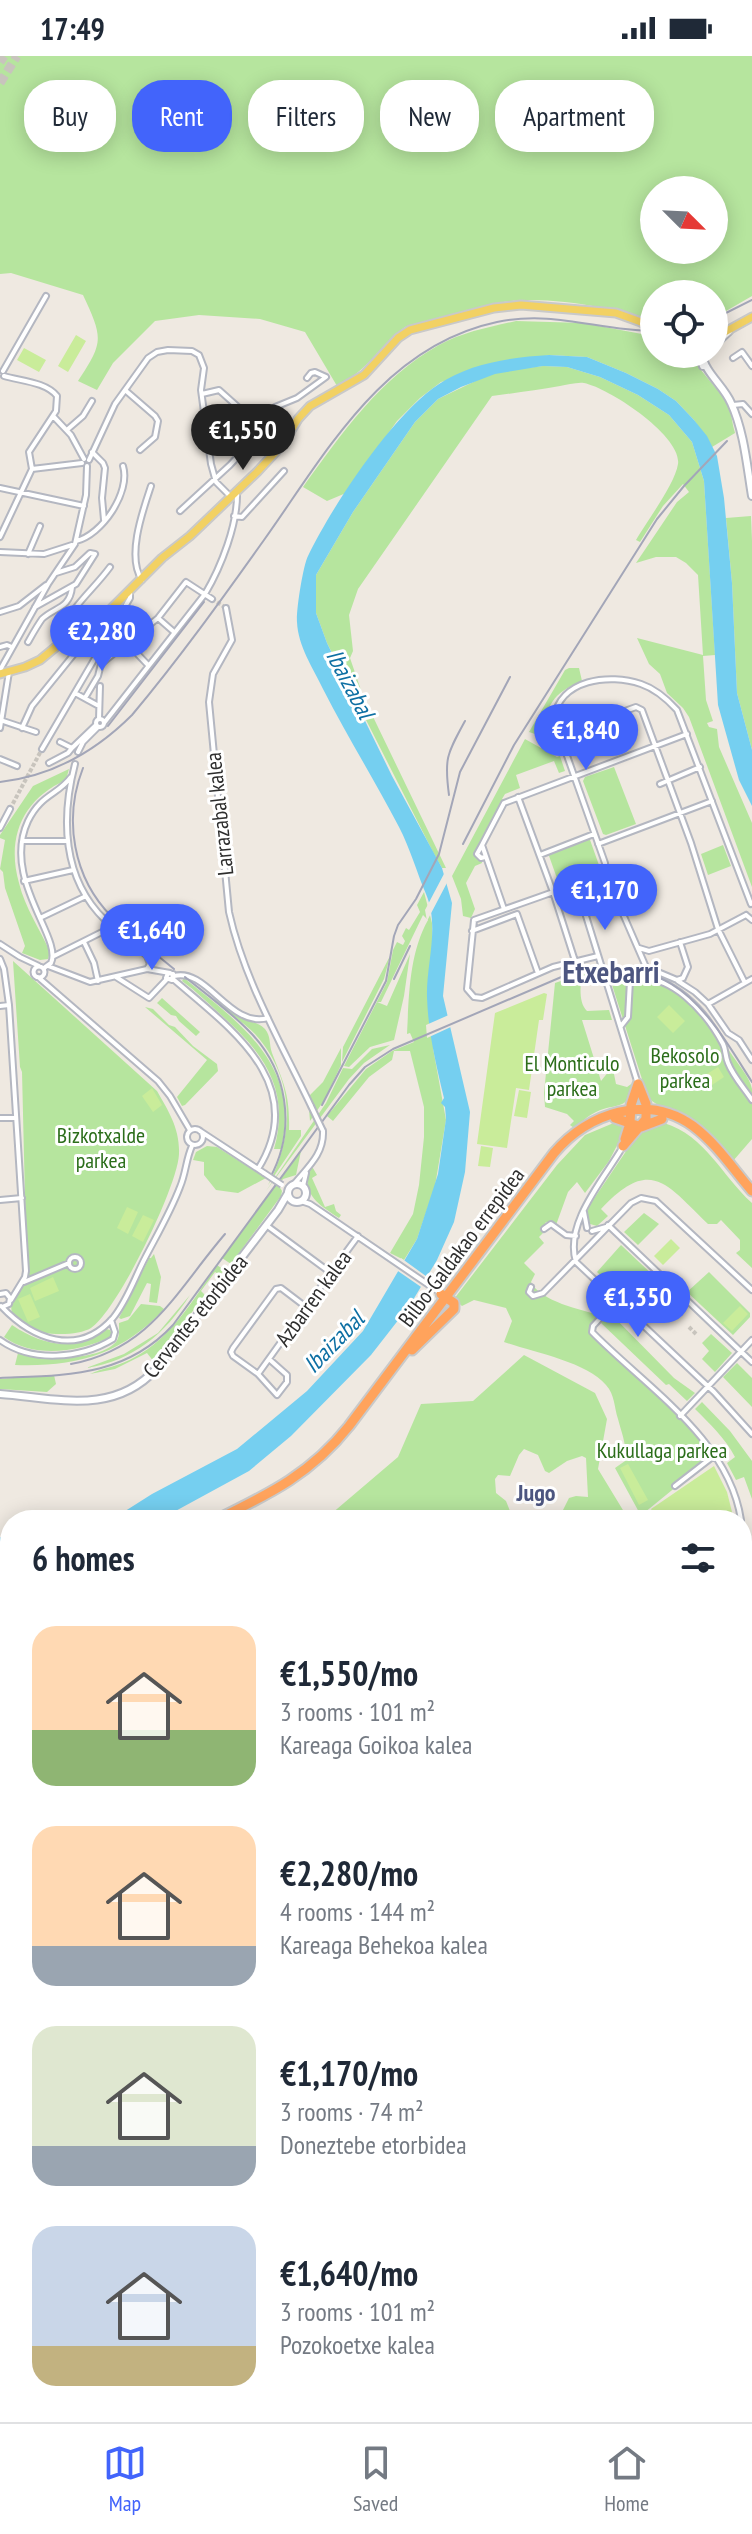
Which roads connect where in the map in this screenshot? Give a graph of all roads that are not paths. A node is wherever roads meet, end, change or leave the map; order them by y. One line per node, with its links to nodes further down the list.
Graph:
1 (46, 296): 8 (street)
2 (752, 317): 4 (main road)
3 (640, 322): 28 (main road, bridge)
4 (729, 331)
5 (733, 358): 6 (street)
6 (752, 366)
7 (707, 368): 13 (street)
8 (2, 374): 15 (street)
9 (307, 378): 17 (street)
10 (124, 390): 11 (street); 18 (street); 19 (street)
11 (202, 394): 17 (street); 24 (street)
12 (92, 401): 16 (street)
13 (733, 405): 14 (street); 29 (street)
14 (752, 414)
15 (53, 416): 16 (street); 22 (street)
16 (67, 430): 20 (street)
17 (249, 444): 24 (street)
18 (140, 450)
19 (92, 452): 20 (street); 33 (street)
20 (85, 462): 22 (street); 30 (street)
21 (123, 466): 33 (street)
22 (32, 469): 27 (street)
23 (284, 471): 32 (street)
24 (215, 478): 28 (street); 31 (street)
25 (151, 486): 41 (street)
26 (0, 488): 27 (street)
27 (20, 492): 30 (street); 35 (street)
28 (234, 495): 32 (street); 41 (main road)
29 (752, 496)
30 (84, 506): 36 (street)
31 (180, 511)
32 (234, 516): 45 (street)
33 (105, 523): 36 (street)
34 (40, 526): 38 (street)
35 (0, 537)
36 (75, 542): 38 (street); 40 (street)
37 (0, 552): 38 (street)
38 (28, 554)
39 (110, 567): 52 (street)
40 (55, 573): 42 (street); 43 (street)
41 (142, 580): 44 (main road)
42 (48, 584): 47 (street); 49 (street)
43 (72, 587): 47 (street); 54 (street)
44 (130, 592): 52 (main road); 53 (street)
45 (205, 594): 46 (street); 50 (street); 51 (street)
46 (212, 599)
47 (35, 607): 57 (street)
48 (226, 608): 136 (street, Larrazabal kalea)
49 (0, 612)
50 (158, 618): 51 (street); 55 (street)
51 (174, 632): 58 (street)
52 (66, 638): 59 (main road)
53 (106, 639): 61 (street); 68 (street)
54 (28, 642)
55 (127, 643): 58 (street); 62 (street)
56 (0, 647): 57 (street)
57 (12, 647): 59 (street)
58 (148, 665): 65 (street)
59 (3, 672): 64 (street)
60 (100, 686): 63 (street)
61 (75, 693): 62 (street); 75 (street)
62 (85, 698): 63 (street)
63 (98, 705): 65 (street)
64 (1, 720): 67 (street); 68 (street)
65 (102, 721): 66 (street)
66 (97, 726): 74 (street); 76 (street)
67 (0, 728)
68 (22, 728): 69 (street)
69 (36, 732)
70 (687, 734): 71 (street); 73 (street); 81 (street)
71 (558, 735): 73 (street); 83 (street)
72 (60, 742): 74 (street)
73 (656, 746): 83 (street); 84 (street)
74 (72, 748): 78 (street)
75 (42, 749)
76 (78, 752)
77 (0, 759): 80 (street)
78 (49, 763)
79 (75, 764): 82 (street)
80 (17, 766)
81 (700, 767): 84 (street); 89 (street)
82 (72, 775): 86 (street); 87 (street)
83 (573, 776): 88 (street); 93 (street)
84 (668, 781): 85 (street); 91 (street)
85 (660, 784)
86 (62, 786): 87 (street); 94 (street)
87 (68, 794): 95 (street)
88 (518, 797): 97 (street); 106 (street)
89 (712, 801): 91 (street); 104 (street)
90 (10, 809): 92 (street)
91 (680, 813): 96 (street); 111 (street)
92 (0, 828)
93 (594, 834): 96 (street); 97 (street)
94 (22, 841): 95 (street); 100 (street)
95 (67, 841): 98 (street)
96 (598, 844): 99 (street)
97 (540, 855): 102 (street)
98 (74, 870): 100 (street); 103 (street)
99 (604, 877): 101 (street); 105 (street); 116 (street)
100 (24, 881): 108 (street)
101 (578, 886): 102 (street); 105 (street)
102 (553, 892): 106 (street); 121 (street)
103 (86, 896): 108 (street); 110 (street)
104 (752, 904): 107 (street)
105 (583, 905): 119 (street)
106 (504, 909): 112 (street)
107 (746, 915): 109 (street); 111 (street)
108 (40, 918): 118 (street)
109 (752, 920)
110 (112, 927): 113 (street); 123 (street)
111 (718, 929): 114 (street); 132 (street)
112 (472, 931): 124 (street); 124 (street)
113 (84, 942): 118 (street); 130 (street)
114 (680, 942): 116 (street); 128 (street)
115 (0, 944): 117 (street)
116 (637, 947): 128 (street)
117 (15, 954): 122 (street); 125 (street)
118 (54, 956): 122 (street)
119 (598, 956): 121 (street); 137 (street)
120 (0, 959): 134 (street)
121 (575, 961): 124 (street)
122 (44, 968): 125 (street); 125 (street); 130 (street); 131 (street)
123 (152, 968): 126 (street); 127 (street)
124 (538, 973)
125 (36, 974): 131 (street)
126 (170, 976): 127 (street); 136 (street); 156 (street)
127 (116, 977): 130 (street)
128 (680, 979): 133 (street)
129 (752, 979): 132 (street)
130 (98, 981)
131 (46, 982): 150 (street)
132 (745, 983): 133 (street)
133 (708, 1004): 140 (street)
134 (9, 1005): 135 (street); 138 (street)
135 (0, 1006)
136 (268, 1018): 157 (street, bridge)
137 (621, 1026): 142 (street); 143 (street)
138 (10, 1027): 139 (street); 148 (street)
139 (0, 1028)
140 (750, 1052): 141 (street)
141 (752, 1060)
142 (638, 1084): 144 (highway); 145 (highway)
143 (752, 1100)
144 (646, 1109): 145 (highway, Bilbo-Galdakao errepidea); 145 (highway); 146 (highway); 146 (highway, Bilbo-Galdakao errepidea); 149 (highway)
145 (626, 1113): 149 (highway); 155 (highway); 185 (highway, Bilbo-Galdakao errepidea); 185 (highway, Bilbo-Galdakao errepidea)
146 (662, 1116): 149 (highway); 160 (highway, Bilbo-Galdakao errepidea); 163 (highway, Bilbo-Galdakao errepidea)
147 (0, 1118): 148 (street)
148 (16, 1118): 161 (street)
149 (641, 1127): 155 (highway)
150 (190, 1130): 151 (street); 154 (street)
151 (200, 1131): 152 (street); 153 (street)
152 (216, 1142): 153 (street); 156 (street)
153 (200, 1143): 154 (street)
154 (192, 1146): 190 (street)
155 (623, 1146): 166 (street)
156 (258, 1169): 159 (street, bridge)
157 (306, 1172): 158 (street); 159 (street, Cervantes etorbidea)
158 (303, 1186): 159 (street); 162 (street)
159 (289, 1187): 165 (street); 167 (street, Cervantes etorbidea)
160 (752, 1191)
161 (22, 1198): 164 (street); 180 (street)
162 (304, 1198): 165 (street); 172 (street)
163 (752, 1199)
164 (0, 1200)
165 (292, 1200): 167 (street, Cervantes etorbidea)
166 (586, 1201): 171 (street); 173 (street)
167 (278, 1210): 168 (street, Cervantes etorbidea)
168 (266, 1225): 179 (street); 199 (street, Cervantes etorbidea)
169 (608, 1225): 171 (street); 174 (street); 183 (street); 194 (street)
170 (544, 1229): 173 (street)
171 (590, 1229): 173 (street); 174 (street)
172 (358, 1236): 179 (street, Azbarren kalea); 185 (street)
173 (577, 1236): 174 (street); 176 (street)
174 (592, 1242): 175 (street)
175 (585, 1250): 176 (street); 178 (street)
176 (576, 1262): 178 (street); 181 (street)
177 (69, 1263): 180 (street)
178 (587, 1272): 186 (street)
179 (331, 1273): 189 (street, Azbarren kalea)
180 (22, 1283): 182 (street)
181 (531, 1287)
182 (17, 1289): 184 (street); 187 (street)
183 (752, 1290)
184 (2, 1293): 187 (street)
185 (446, 1297): 204 (highway, Bilbo-Galdakao errepidea); 205 (highway, Bilbo-Galdakao errepidea)
186 (617, 1300): 198 (street); 200 (street)
187 (10, 1302): 188 (street); 191 (street)
188 (1, 1306): 191 (street)
189 (306, 1307): 195 (street, Azbarren kalea); 197 (street)
190 (111, 1320): 191 (street); 192 (street)
191 (15, 1321)
192 (0, 1340)
193 (752, 1340): 194 (street)
194 (741, 1352): 196 (street); 198 (street)
195 (269, 1359): 197 (street, Azbarren kalea); 197 (street, Azbarren kalea)
196 (752, 1362)
197 (258, 1374)
198 (708, 1386): 200 (street); 201 (street)
199 (0, 1394)
200 (680, 1416): 202 (street)
201 (752, 1434)
202 (715, 1455): 203 (street); 206 (street)
203 (675, 1486)
204 (235, 1510)
205 (248, 1510)
206 (738, 1510)

